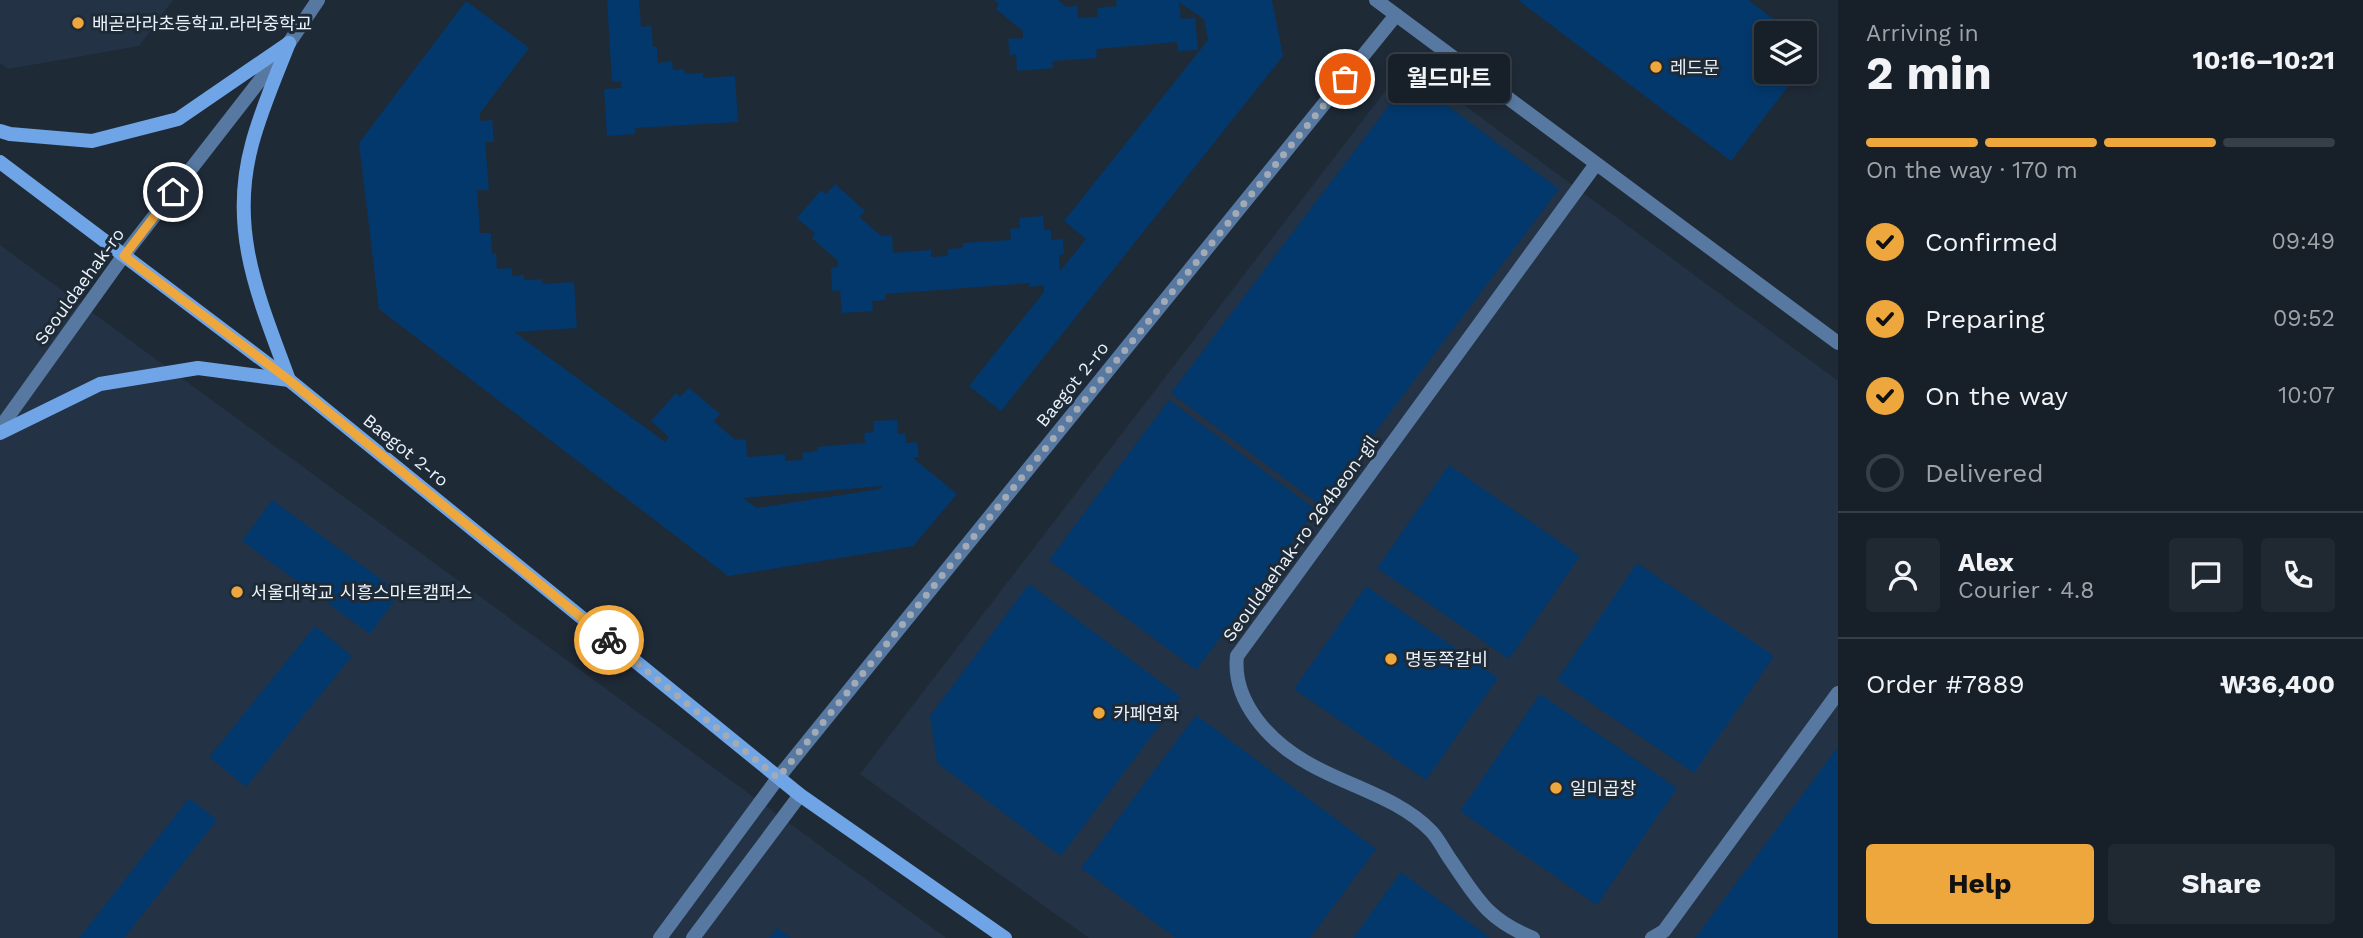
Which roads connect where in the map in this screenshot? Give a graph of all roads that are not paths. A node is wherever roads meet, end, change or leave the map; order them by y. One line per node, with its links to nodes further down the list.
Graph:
1 (318, 0): 4 (street, Seouldaehak-ro)
2 (1376, 0): 3 (street)
3 (1396, 15): 7 (street); 13 (street, Baegot 2-ro)
4 (289, 43): 5 (main road); 8 (street, Seouldaehak-ro); 10 (main road)
5 (0, 131)
6 (0, 162): 8 (main road, Baegot 2-ro)
7 (1596, 164): 9 (street); 18 (street, Seouldaehak-ro 264beon-gil)
8 (124, 256): 10 (main road, Baegot 2-ro); 11 (street, Seouldaehak-ro)
9 (1838, 343)
10 (289, 380): 11 (main road); 13 (main road, Baegot 2-ro)
11 (0, 431)
12 (1838, 693): 19 (street)
13 (778, 778): 14 (main road, Baegot 2-ro); 15 (street)
14 (800, 795): 16 (street); 17 (main road, Baegot 2-ro)
15 (660, 938)
16 (693, 938)
17 (1005, 938)
18 (1533, 938)
19 (1653, 938)

